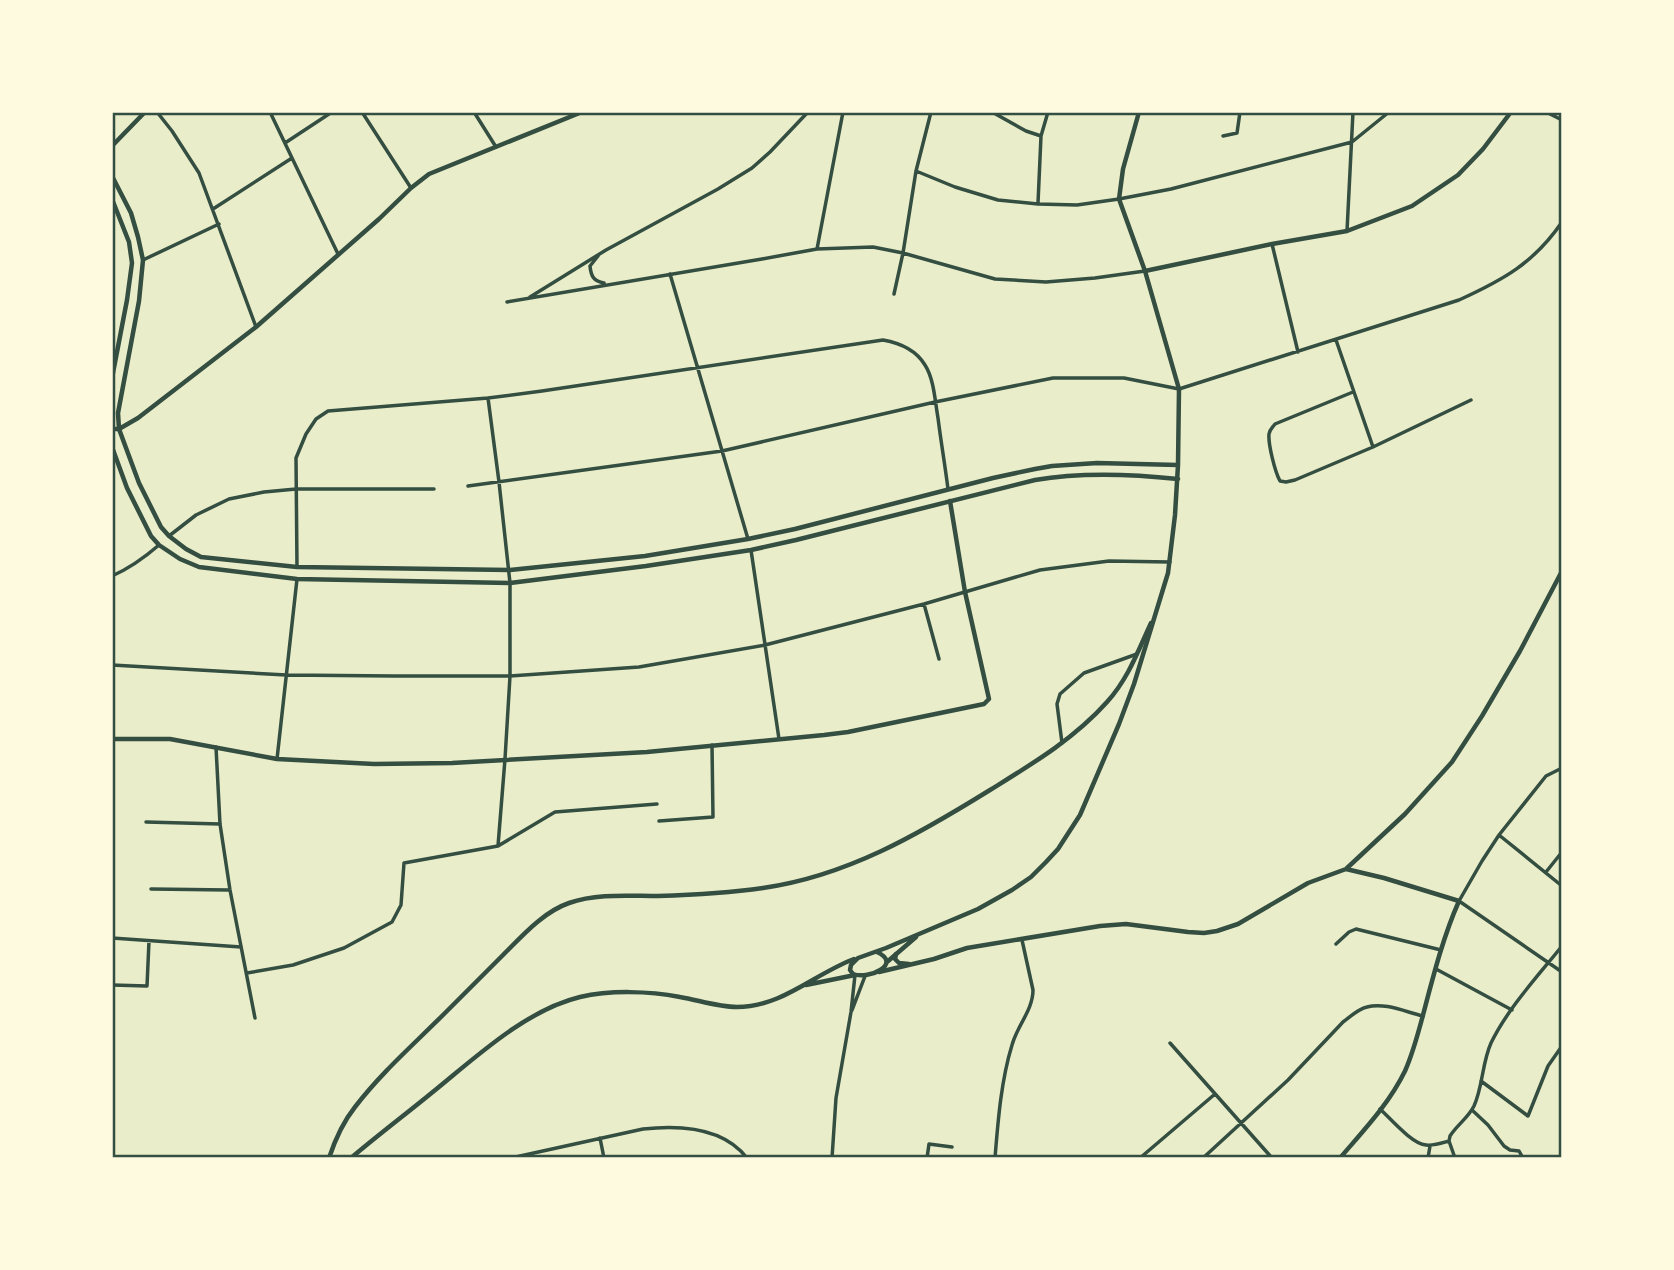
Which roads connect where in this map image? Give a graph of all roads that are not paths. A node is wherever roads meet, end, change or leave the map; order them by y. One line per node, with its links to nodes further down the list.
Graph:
1 (145, 112): 25 (main road)
2 (157, 112): 34 (street)
3 (271, 112): 24 (street)
4 (332, 112): 24 (street)
5 (362, 112): 30 (street)
6 (474, 112): 26 (street)
7 (582, 112): 19 (main road)
8 (808, 112): 40 (street)
9 (843, 112): 39 (street)
10 (931, 112): 28 (street)
11 (992, 112): 21 (street)
12 (1048, 112): 21 (street)
13 (1139, 112): 32 (main road)
14 (1240, 112): 22 (street)
15 (1353, 112): 23 (street)
16 (1389, 112): 23 (street)
17 (1511, 112): 37 (main road)
18 (1546, 112): 20 (street)
19 (573, 114): 26 (main road)
20 (1562, 120)
21 (1041, 136): 33 (street)
22 (1223, 136)
23 (1352, 142): 32 (street); 37 (street)
24 (285, 143): 27 (street)
25 (112, 146)
26 (496, 147): 30 (main road)
27 (292, 158): 34 (street); 42 (street)
28 (916, 171): 33 (street); 41 (street)
29 (112, 176): 43 (main road)
30 (411, 188): 42 (main road)
31 (112, 199): 54 (main road)
32 (1119, 199): 33 (street); 44 (main road)
33 (1038, 204)
34 (213, 209): 36 (street)
35 (1562, 222): 51 (street)
36 (219, 224): 43 (street); 50 (street)
37 (1347, 231): 38 (main road)
38 (1272, 244): 44 (main road); 52 (street)
39 (817, 249): 41 (street); 45 (street)
40 (606, 250): 46 (street); 48 (street)
41 (903, 253): 44 (street); 47 (street)
42 (338, 254): 50 (main road)
43 (143, 260): 61 (main road)
44 (1146, 271): 55 (main road)
45 (670, 274): 46 (street); 53 (street)
46 (613, 283): 48 (street)
47 (894, 295)
48 (528, 298): 49 (street)
49 (507, 302)
50 (257, 327): 61 (main road)
51 (1336, 340): 52 (street); 56 (street)
52 (1298, 352): 55 (street)
53 (698, 368): 57 (street); 59 (street); 64 (street)
54 (112, 378)
55 (1179, 389): 59 (street); 65 (main road)
56 (1353, 392): 63 (street); 63 (street)
57 (488, 398): 67 (street); 69 (street)
58 (1471, 400): 63 (street)
59 (935, 402): 64 (street); 71 (street)
60 (112, 429): 61 (main road)
61 (119, 429): 73 (main road)
62 (112, 447): 75 (main road)
63 (1373, 447)
64 (722, 451): 67 (street); 74 (street)
65 (1178, 465): 66 (main road); 71 (main road)
66 (1178, 479): 72 (main road); 77 (main road)
67 (499, 482): 68 (street); 79 (street)
68 (468, 486)
69 (296, 489): 70 (street); 73 (street); 78 (street)
70 (434, 489)
71 (948, 489): 72 (main road); 74 (main road)
72 (950, 501): 76 (main road); 84 (main road)
73 (169, 536): 78 (main road)
74 (748, 539): 76 (main road); 79 (main road)
75 (159, 545): 81 (street); 82 (main road)
76 (751, 550): 83 (main road); 87 (street)
77 (1170, 562): 84 (street); 86 (main road)
78 (298, 567): 79 (main road); 82 (main road)
79 (510, 570): 83 (street)
80 (1562, 571): 108 (main road)
81 (112, 576)
82 (297, 579): 83 (main road); 91 (street)
83 (510, 583): 92 (street)
84 (965, 592): 85 (street); 94 (main road)
85 (924, 604): 87 (street); 89 (street)
86 (1151, 623): 88 (main road); 114 (main road)
87 (765, 645): 92 (street); 94 (street)
88 (1137, 654): 95 (main road); 95 (street)
89 (939, 659)
90 (112, 665): 91 (street)
91 (286, 675): 92 (street); 98 (street)
92 (510, 676): 99 (street)
93 (112, 739): 97 (main road)
94 (779, 740): 96 (main road)
95 (1062, 744): 151 (main road)
96 (712, 745): 99 (main road); 102 (street)
97 (216, 747): 98 (main road); 104 (street)
98 (277, 759): 99 (main road)
99 (505, 759): 106 (street)
100 (1562, 768): 105 (street)
101 (657, 804): 106 (street)
102 (659, 821)
103 (146, 822): 104 (street)
104 (220, 824): 112 (street)
105 (1499, 835): 109 (street); 113 (street)
106 (498, 846): 131 (street)
107 (1562, 852): 109 (street)
108 (1346, 869): 113 (main road); 116 (main road)
109 (1545, 873): 110 (street)
110 (1562, 886)
111 (151, 889): 112 (street)
112 (230, 890): 120 (street)
113 (1459, 901): 121 (main road); 126 (street)
114 (916, 936): 122 (main road); 123 (main road)
115 (112, 938): 117 (street)
116 (1022, 940): 127 (main road); 158 (street)
117 (149, 941): 120 (street); 134 (street)
118 (1336, 944): 121 (street)
119 (1562, 946): 126 (street)
120 (241, 947): 131 (street)
121 (1441, 950): 128 (main road)
122 (877, 952): 124 (main road); 125 (main road)
123 (896, 954): 125 (main road); 127 (main road)
124 (858, 958): 132 (main road); 135 (main road)
125 (887, 962): 129 (main road)
126 (1549, 962): 130 (street); 136 (street)
127 (913, 964): 129 (main road)
128 (1436, 969): 136 (street); 138 (main road)
129 (879, 972): 133 (main road)
130 (1562, 972)
131 (247, 973): 139 (street)
132 (855, 975): 133 (main road); 135 (main road); 137 (street)
133 (865, 976): 137 (street)
134 (112, 985)
135 (805, 985): 152 (main road)
136 (1512, 1010): 142 (street)
137 (851, 1012): 156 (street)
138 (1423, 1016): 144 (main road); 146 (street)
139 (255, 1017)
140 (1170, 1043): 143 (street)
141 (1562, 1046): 142 (street)
142 (1481, 1082): 145 (street)
143 (1215, 1094): 146 (street); 159 (street)
144 (1380, 1109): 149 (street); 162 (main road)
145 (1472, 1110): 148 (street); 165 (street)
146 (1242, 1124): 160 (street); 161 (street)
147 (600, 1138): 153 (street); 154 (street); 155 (street)
148 (1449, 1141): 149 (street); 164 (street)
149 (1430, 1145): 163 (street)
150 (952, 1147): 157 (street)
151 (329, 1158)
152 (351, 1158)
153 (511, 1158)
154 (604, 1158)
155 (747, 1158)
156 (832, 1158)
157 (927, 1158)
158 (995, 1158)
159 (1140, 1158)
160 (1203, 1158)
161 (1272, 1158)
162 (1340, 1158)
163 (1428, 1158)
164 (1455, 1158)
165 (1522, 1158)

